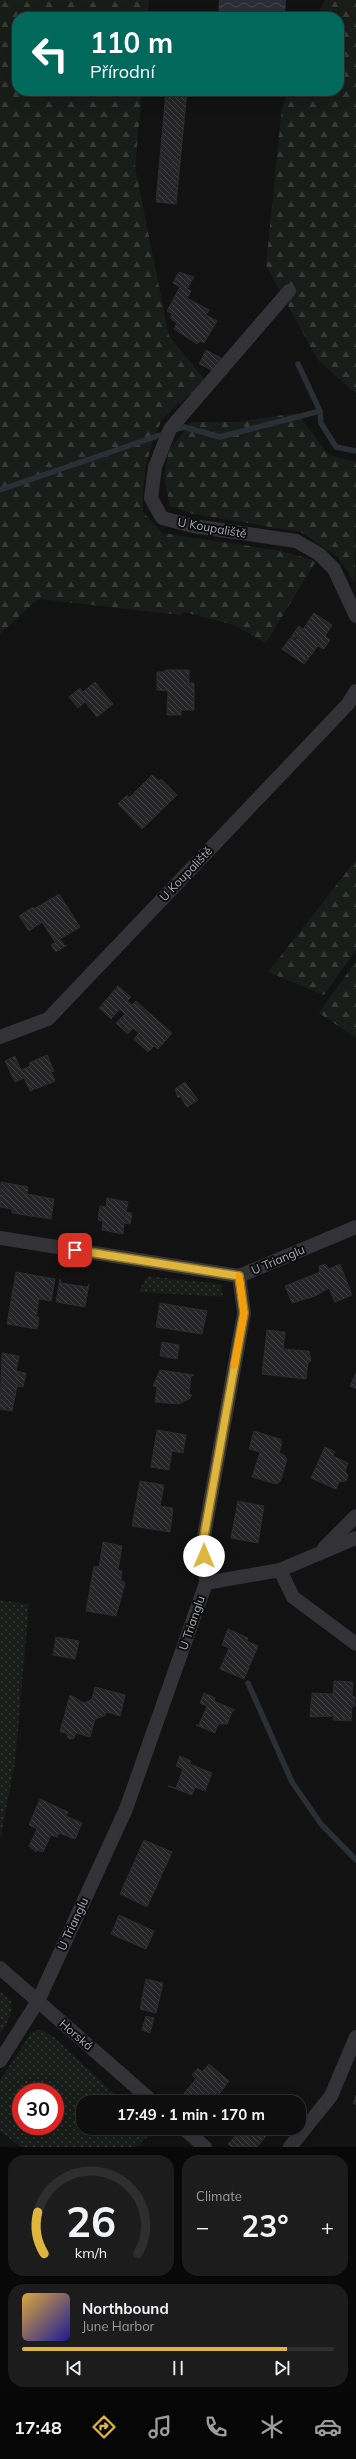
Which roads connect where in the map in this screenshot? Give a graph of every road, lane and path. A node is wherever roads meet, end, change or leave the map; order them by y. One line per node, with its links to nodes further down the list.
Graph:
1 (286, 294): 2 (street, U Koupaliště)
2 (356, 616)
3 (356, 691): 4 (street, U Koupaliště)
4 (0, 1037)
5 (356, 1227): 7 (street, U Trianglu)
6 (0, 1238): 7 (street)
7 (239, 1276): 12 (street, U Trianglu)
8 (356, 1516): 10 (street)
9 (356, 1538): 10 (street)
10 (317, 1555): 11 (street)
11 (280, 1570): 12 (street); 13 (street)
12 (206, 1583): 15 (street, U Trianglu)
13 (356, 1644)
14 (0, 1968): 15 (street, Horská)
15 (38, 2002): 17 (street, U Trianglu); 18 (street, Horská)
16 (356, 2037): 21 (street)
17 (0, 2061)
18 (145, 2095)
19 (191, 2135): 20 (street)
20 (205, 2147)
21 (290, 2147)

